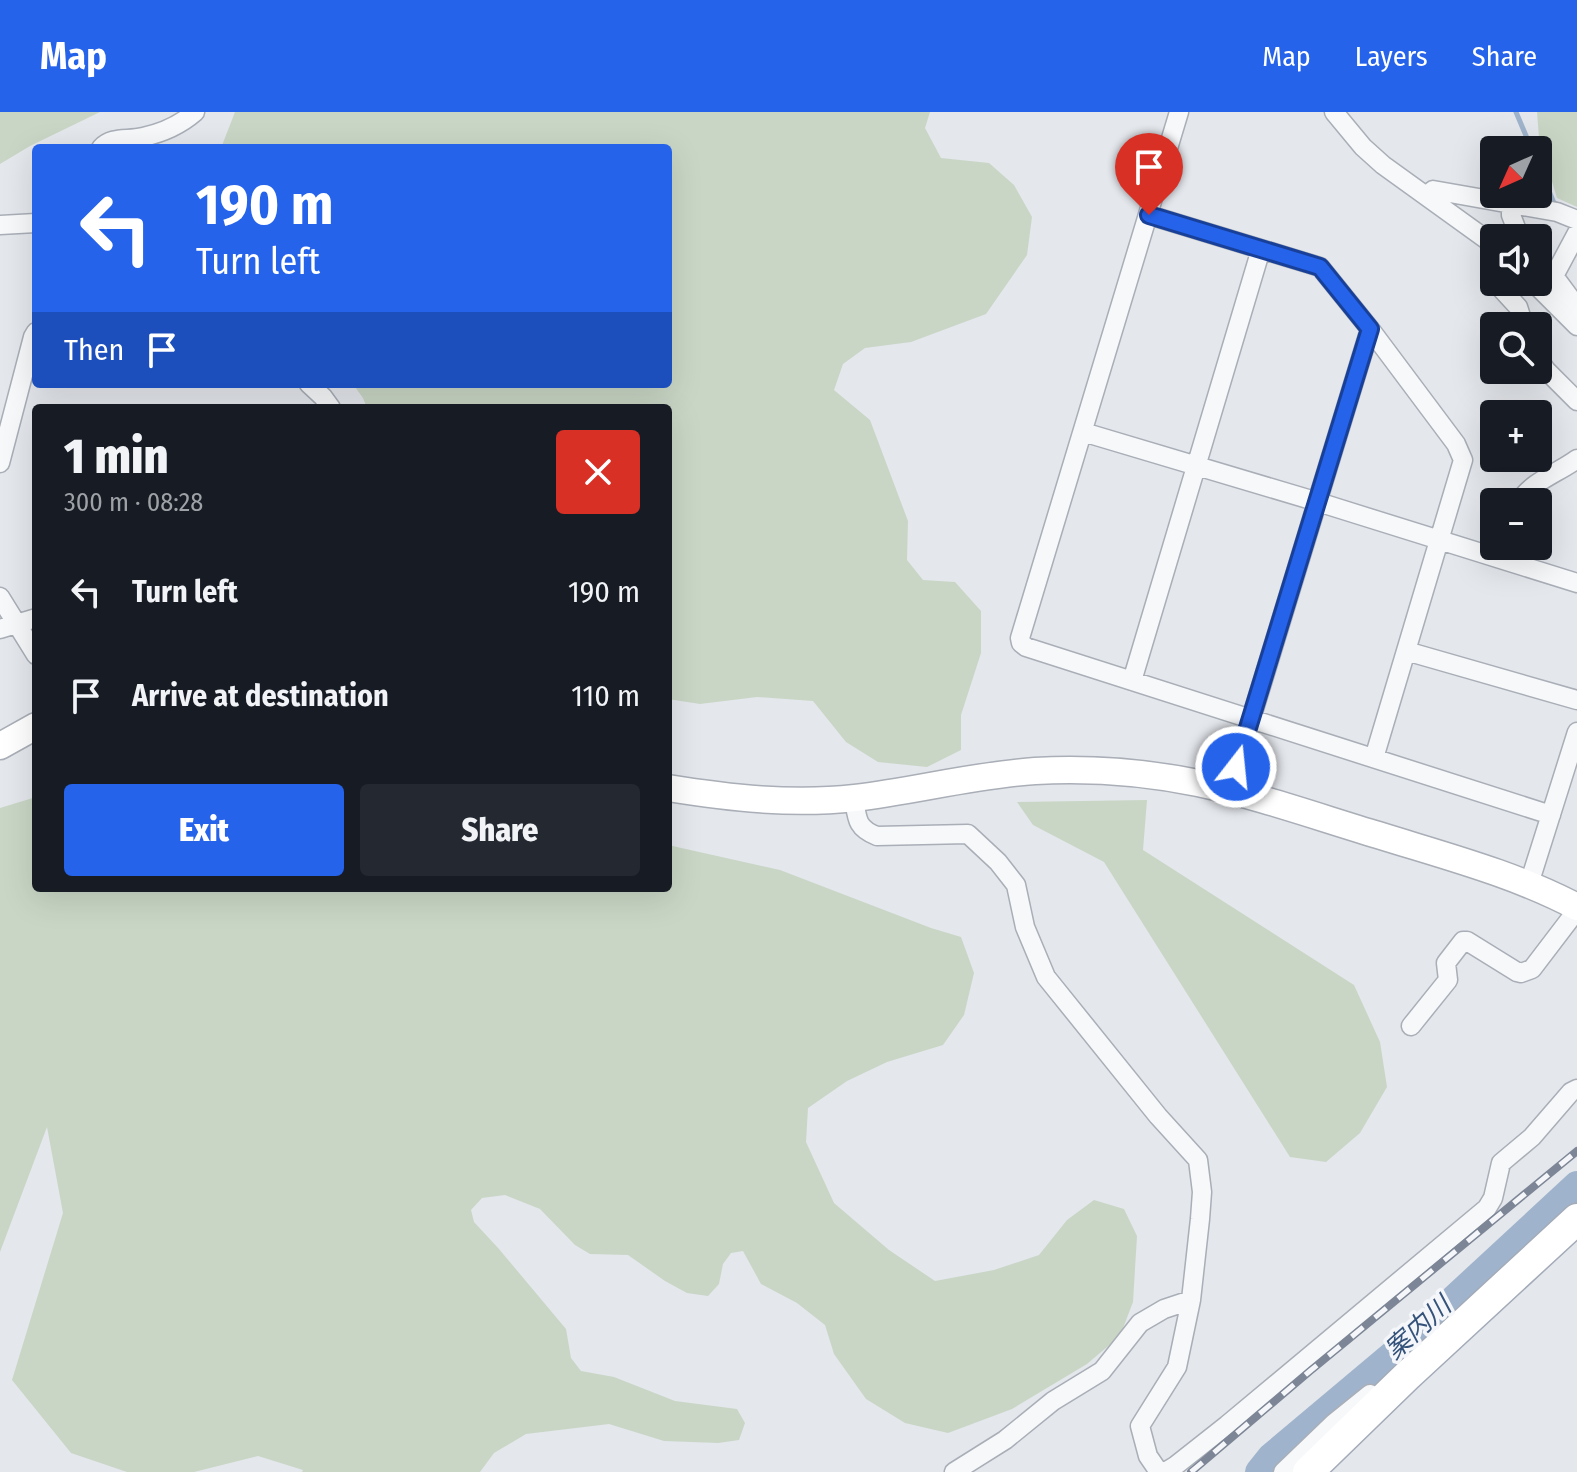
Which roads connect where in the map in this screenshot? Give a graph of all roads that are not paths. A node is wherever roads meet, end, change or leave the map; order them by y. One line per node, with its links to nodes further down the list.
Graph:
1 (195, 112): 4 (street)
2 (1179, 112): 8 (street)
3 (1334, 112): 5 (street)
4 (105, 144)
5 (1427, 196): 6 (street); 13 (street)
6 (1480, 198)
7 (1534, 208): 9 (street)
8 (1149, 215): 14 (street); 24 (street)
9 (1577, 220)
10 (32, 223): 11 (street)
11 (0, 225)
12 (1577, 233): 16 (street)
13 (1480, 235)
14 (1261, 249): 18 (street); 27 (street)
15 (1547, 296): 17 (street)
16 (1577, 307)
17 (1577, 326)
18 (1370, 329): 29 (street); 30 (street)
19 (32, 341): 25 (street)
20 (1552, 376): 22 (street)
21 (313, 388): 23 (street)
22 (1577, 401)
23 (328, 404)
24 (1083, 432): 27 (street); 39 (street)
25 (1, 453)
26 (1577, 459): 28 (street)
27 (1197, 465): 29 (street); 39 (street)
28 (1532, 488)
29 (1318, 502): 30 (street); 41 (street)
30 (1440, 540): 31 (street); 38 (street)
31 (1480, 548)
32 (1522, 560): 33 (street)
33 (1577, 583)
34 (0, 597): 36 (street)
35 (32, 619): 36 (street)
36 (8, 626): 37 (street)
37 (32, 651)
38 (1406, 651): 40 (street); 45 (street)
39 (1132, 681): 41 (street)
40 (1577, 700)
41 (1250, 719): 45 (street); 47 (street)
42 (32, 728): 44 (street)
43 (1577, 732): 49 (street)
44 (0, 746)
45 (1374, 758): 49 (street)
46 (672, 789): 48 (street)
47 (1229, 791): 48 (street); 50 (street)
48 (854, 798): 55 (street)
49 (1551, 815): 50 (street)
50 (1529, 884): 51 (street)
51 (1577, 909): 52 (street)
52 (1411, 1026)
53 (1577, 1089): 58 (street)
54 (1577, 1219): 56 (main road)
55 (1191, 1300): 57 (street); 58 (street)
56 (1407, 1376): 59 (street); 60 (main road)
57 (954, 1472)
58 (1162, 1472)
59 (1283, 1472)
60 (1308, 1472)

